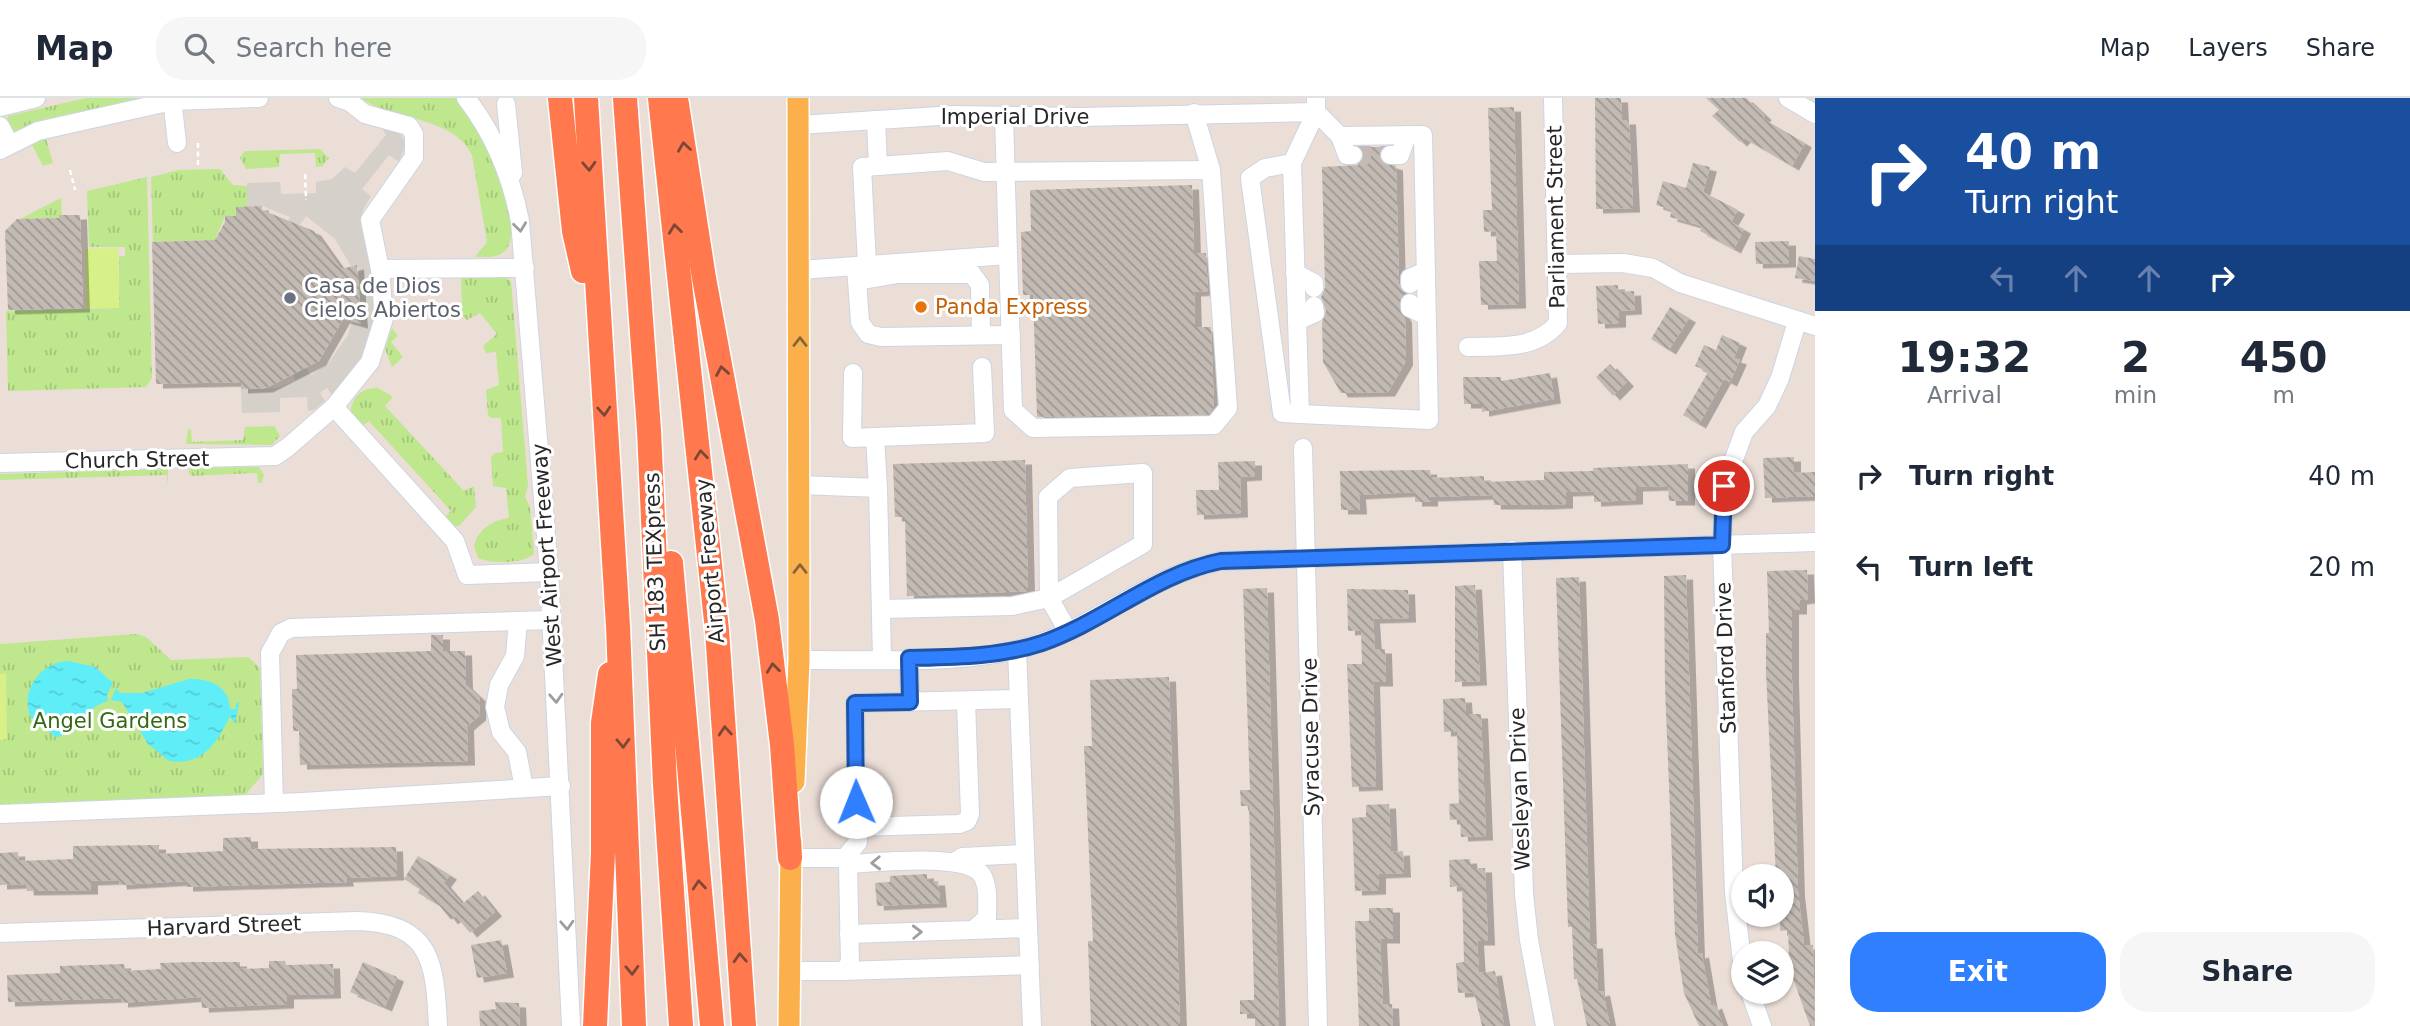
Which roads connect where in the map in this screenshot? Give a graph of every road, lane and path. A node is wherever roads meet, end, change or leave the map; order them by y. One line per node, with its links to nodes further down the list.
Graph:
1 (36, 98): 19 (street)
2 (260, 98): 15 (street)
3 (338, 98): 48 (street)
4 (466, 98): 42 (street, West Airport Freeway)
5 (560, 98): 61 (highway)
6 (586, 98): 61 (highway, one-way to 61)
7 (610, 98): 113 (highway, SH 183 TEXpress)
8 (625, 98): 65 (highway, SH 183 TEXpress)
9 (660, 98): 116 (highway, Airport Freeway, one-way to 9)
10 (676, 98): 97 (highway, one-way to 10)
11 (799, 98): 26 (main road)
12 (1079, 98): 24 (street)
13 (1553, 98): 46 (street, Parliament Street)
14 (1788, 98): 22 (street)
15 (172, 99): 30 (street); 32 (street)
16 (506, 104): 42 (street)
17 (1316, 105): 18 (street, Imperial Drive); 29 (street); 35 (street)
18 (1229, 106): 21 (street, Imperial Drive)
19 (0, 107)
20 (955, 107): 23 (street, Imperial Drive); 25 (street, Imperial Drive)
21 (1194, 113): 24 (street, Imperial Drive); 39 (street)
22 (1815, 114)
23 (1004, 116): 24 (street, Imperial Drive); 40 (street)
24 (1079, 117)
25 (876, 120): 26 (street, Imperial Drive); 37 (street)
26 (799, 125): 49 (main road)
27 (0, 126): 32 (street)
28 (1407, 135): 29 (street); 34 (street); 51 (street)
29 (1340, 136): 33 (street)
30 (177, 143)
31 (198, 143): 36 (path)
32 (5, 146)
33 (1353, 155)
34 (1390, 155)
35 (1292, 163): 52 (street); 67 (street)
36 (198, 166)
37 (878, 166): 40 (street); 50 (street)
38 (70, 170): 43 (path)
39 (1211, 170): 40 (street); 60 (street)
40 (1007, 172): 45 (street)
41 (305, 174): 44 (path)
42 (512, 183): 47 (street, West Airport Freeway, one-way to 47)
43 (75, 190)
44 (306, 200)
45 (1008, 256): 50 (street); 60 (street)
46 (1559, 264): 57 (street); 62 (street, Parliament Street)
47 (525, 268): 48 (street); 77 (street, West Airport Freeway)
48 (380, 269): 66 (street)
49 (800, 270): 50 (street); 71 (main road, one-way to 49)
50 (860, 271): 59 (street); 59 (street)
51 (1426, 271): 53 (street); 55 (street)
52 (1295, 273): 56 (street); 56 (street)
53 (1410, 284)
54 (1410, 303): 55 (street)
55 (1427, 316): 67 (street)
56 (1297, 321): 67 (street)
57 (1797, 322): 58 (street); 74 (street, Stanford Drive)
58 (1815, 326)
59 (981, 335): 60 (street)
60 (1011, 335)
61 (599, 343): 82 (highway, one-way to 82)
62 (1468, 347)
63 (982, 367): 68 (street)
64 (853, 373): 68 (street)
65 (646, 399): 114 (highway, SH 183 TEXpress); 115 (highway, one-way to 65)
66 (334, 407): 70 (street, Church Street); 77 (street)
67 (1300, 414)
68 (875, 437): 72 (street)
69 (1303, 448): 76 (street, Syracuse Drive)
70 (0, 463)
71 (800, 485): 72 (street); 87 (main road, one-way to 71)
72 (878, 488): 79 (street)
73 (1815, 542): 74 (street)
74 (1722, 545): 75 (street); 104 (street, Stanford Drive)
75 (1512, 550): 76 (street); 120 (street, Wesleyan Drive)
76 (1307, 556): 83 (street); 119 (street, Syracuse Drive)
77 (549, 572): 80 (street, West Airport Freeway)
78 (1049, 598): 78 (street); 79 (street); 83 (street)
79 (881, 610): 86 (street)
80 (552, 620): 81 (street); 91 (street, West Airport Freeway, one-way to 91)
81 (518, 621): 92 (street); 93 (street)
82 (618, 625): 111 (highway); 112 (highway, one-way to 112)
83 (1068, 631): 84 (street)
84 (1017, 650): 85 (street); 88 (street)
85 (909, 658): 86 (street); 90 (street)
86 (882, 659): 87 (street)
87 (799, 660): 97 (main road)
88 (1019, 699): 89 (street); 96 (street)
89 (966, 701): 90 (street); 95 (street)
90 (910, 702): 95 (street)
91 (561, 786): 92 (street); 110 (street, West Airport Freeway, one-way to 110)
92 (524, 788): 93 (street)
93 (274, 803): 94 (street)
94 (0, 814)
95 (857, 827): 98 (street)
96 (1025, 854): 99 (street); 100 (street)
97 (790, 858): 98 (street); 106 (main road)
98 (847, 861): 99 (street, one-way to 98); 103 (street)
99 (956, 861): 101 (street)
100 (1028, 928): 101 (street); 105 (street)
101 (973, 930): 103 (street, one-way to 101)
102 (0, 933): 109 (street, Harvard Street)
103 (849, 934): 107 (street)
104 (1740, 941)
105 (1030, 965): 107 (street); 118 (street)
106 (789, 971): 107 (street); 117 (main road)
107 (842, 971)
108 (1754, 1004): 121 (street)
109 (438, 1026)
110 (571, 1026)
111 (595, 1026)
112 (634, 1026)
113 (666, 1026)
114 (681, 1026)
115 (712, 1026)
116 (744, 1026)
117 (789, 1026)
118 (1032, 1026)
119 (1318, 1026)
120 (1545, 1026)
121 (1762, 1026)

